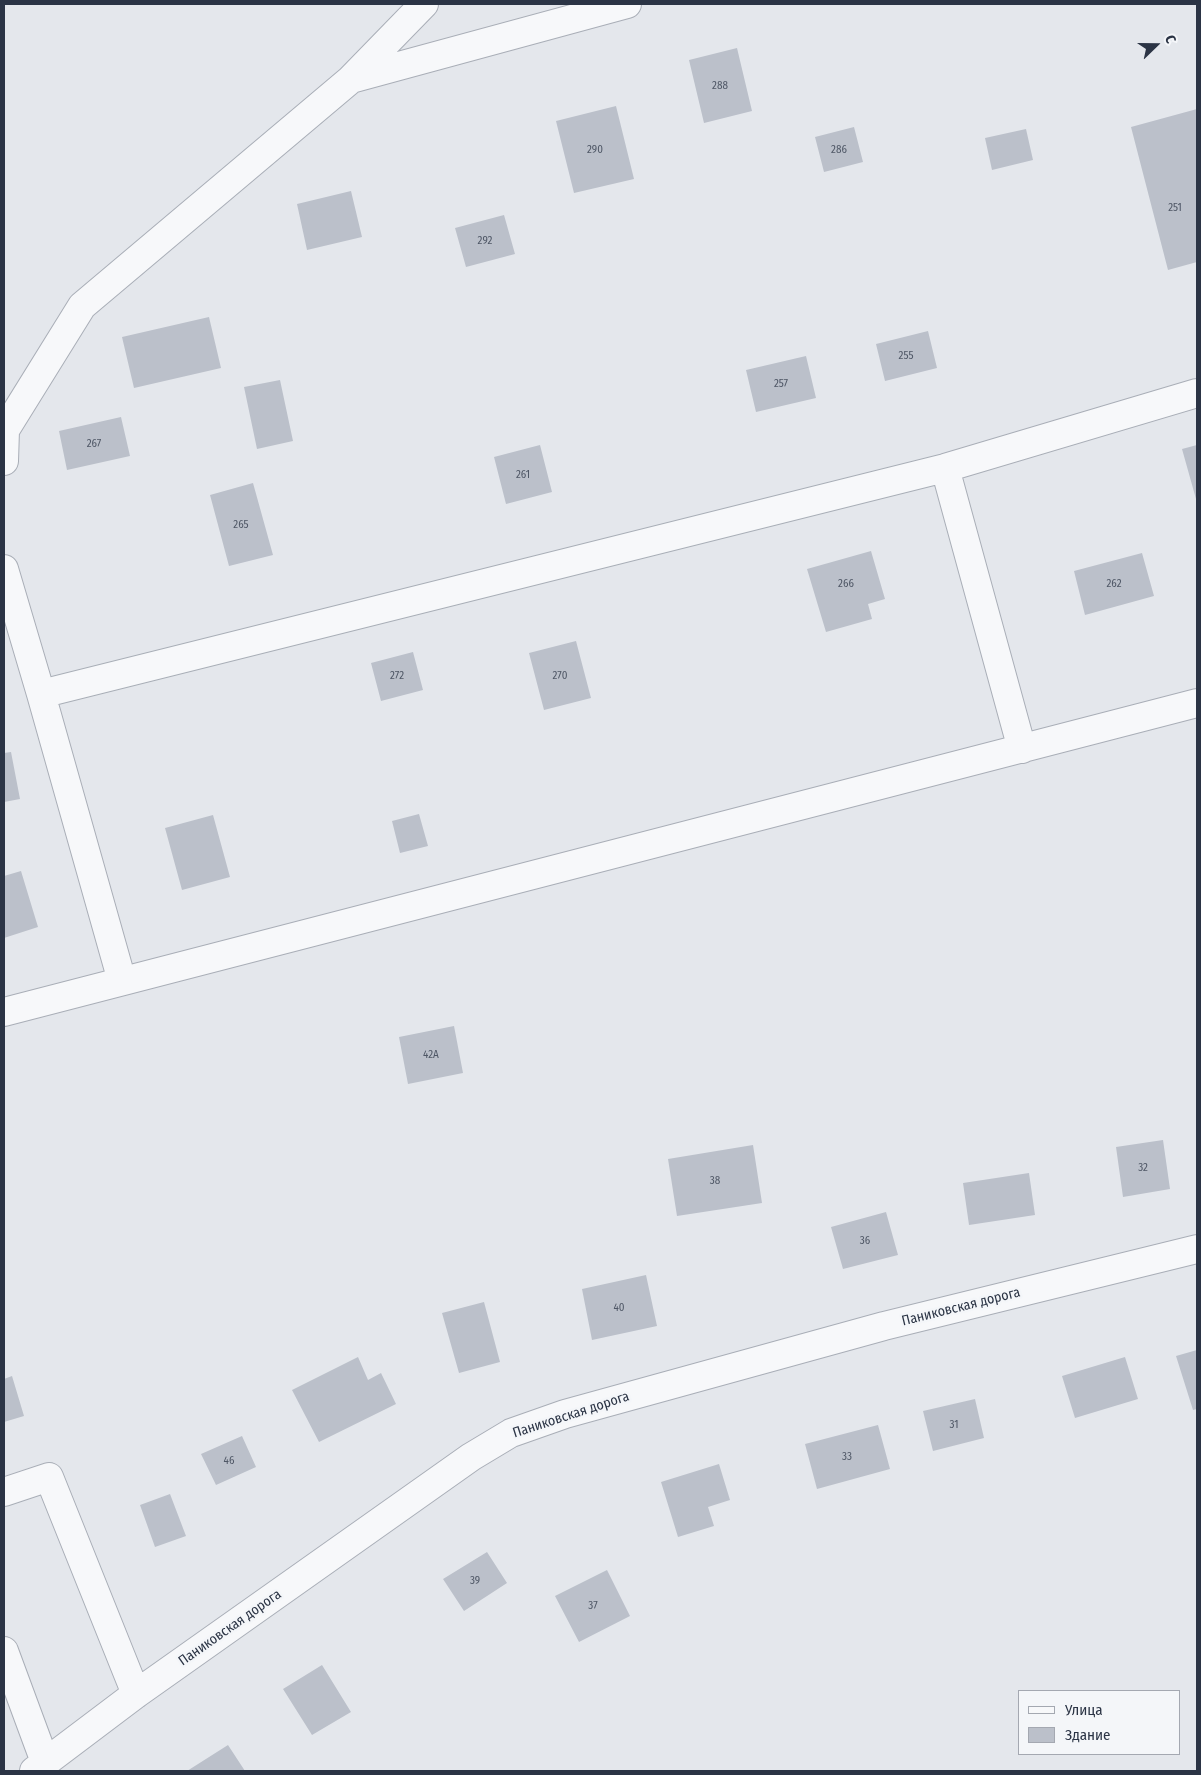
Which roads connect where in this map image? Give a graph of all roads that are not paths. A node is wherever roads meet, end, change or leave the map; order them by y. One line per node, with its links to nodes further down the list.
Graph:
1 (424, 4): 3 (street)
2 (628, 4): 3 (street)
3 (350, 80): 5 (street)
4 (1197, 393): 6 (street)
5 (4, 460)
6 (945, 468): 8 (street); 10 (street)
7 (4, 569): 8 (street)
8 (41, 694): 11 (street)
9 (1197, 703): 10 (street)
10 (1022, 749): 11 (street)
11 (122, 981): 12 (street)
12 (4, 1012)
13 (1197, 1249): 16 (street, Паниковская дорога)
14 (4, 1492): 16 (street)
15 (4, 1651): 17 (street)
16 (136, 1694): 17 (street, Паниковская дорога)
17 (40, 1767)

